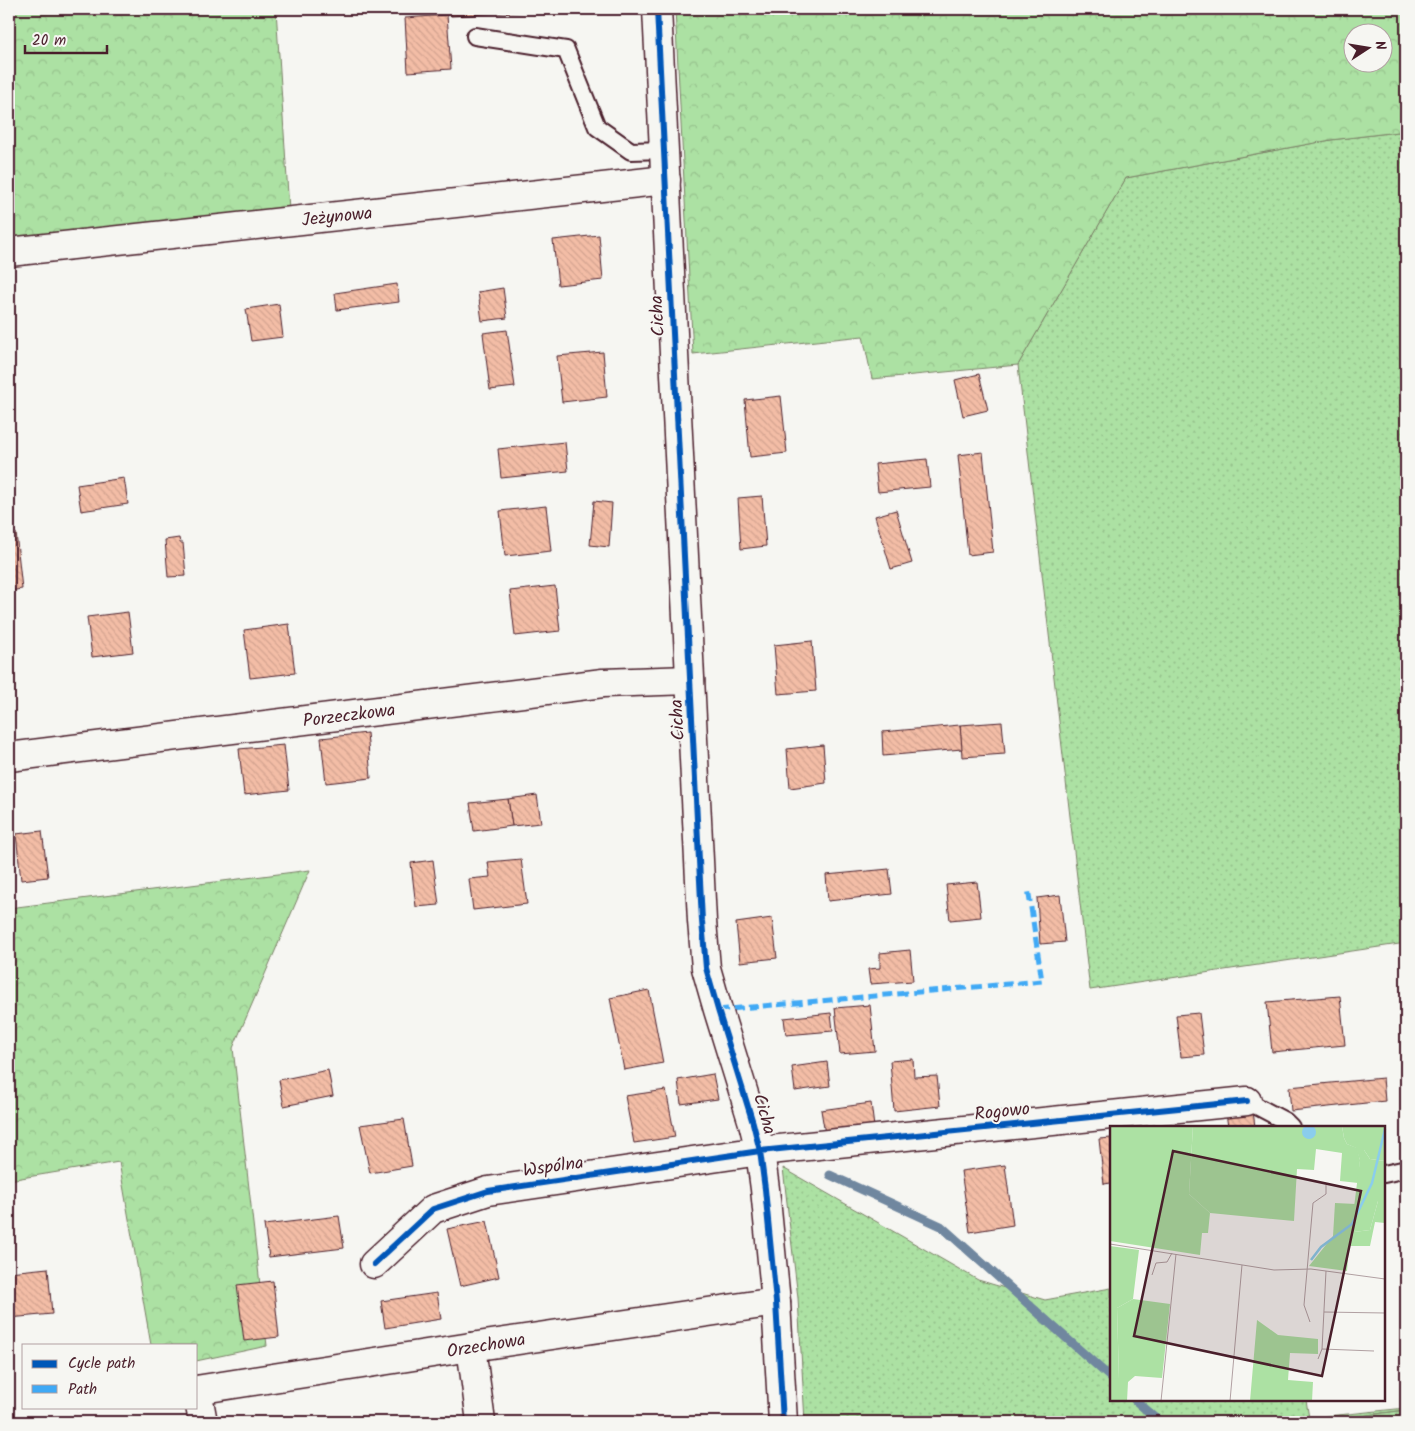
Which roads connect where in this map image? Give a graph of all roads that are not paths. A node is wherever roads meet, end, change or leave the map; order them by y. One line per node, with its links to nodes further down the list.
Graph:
1 (657, 9): 3 (street, Cicha)
2 (474, 36): 3 (lane)
3 (664, 150): 4 (street, Cicha)
4 (666, 180): 5 (street, Jeżynowa); 6 (street, Cicha)
5 (9, 252)
6 (690, 680): 7 (street, Porzeczkowa); 10 (street, Cicha)
7 (9, 757)
8 (1247, 1100): 9 (lane); 10 (street, Rogowo)
9 (1289, 1126)
10 (760, 1151): 13 (street, Wspólna); 14 (street, Cicha)
11 (1402, 1170): 12 (lane)
12 (1385, 1174)
13 (374, 1264)
14 (776, 1302): 15 (street, Orzechowa); 20 (street, Cicha)
15 (471, 1347): 16 (street, Orzechowa); 19 (street)
16 (198, 1390)
17 (198, 1395): 18 (street)
18 (203, 1422)
19 (481, 1422)
20 (783, 1422)

